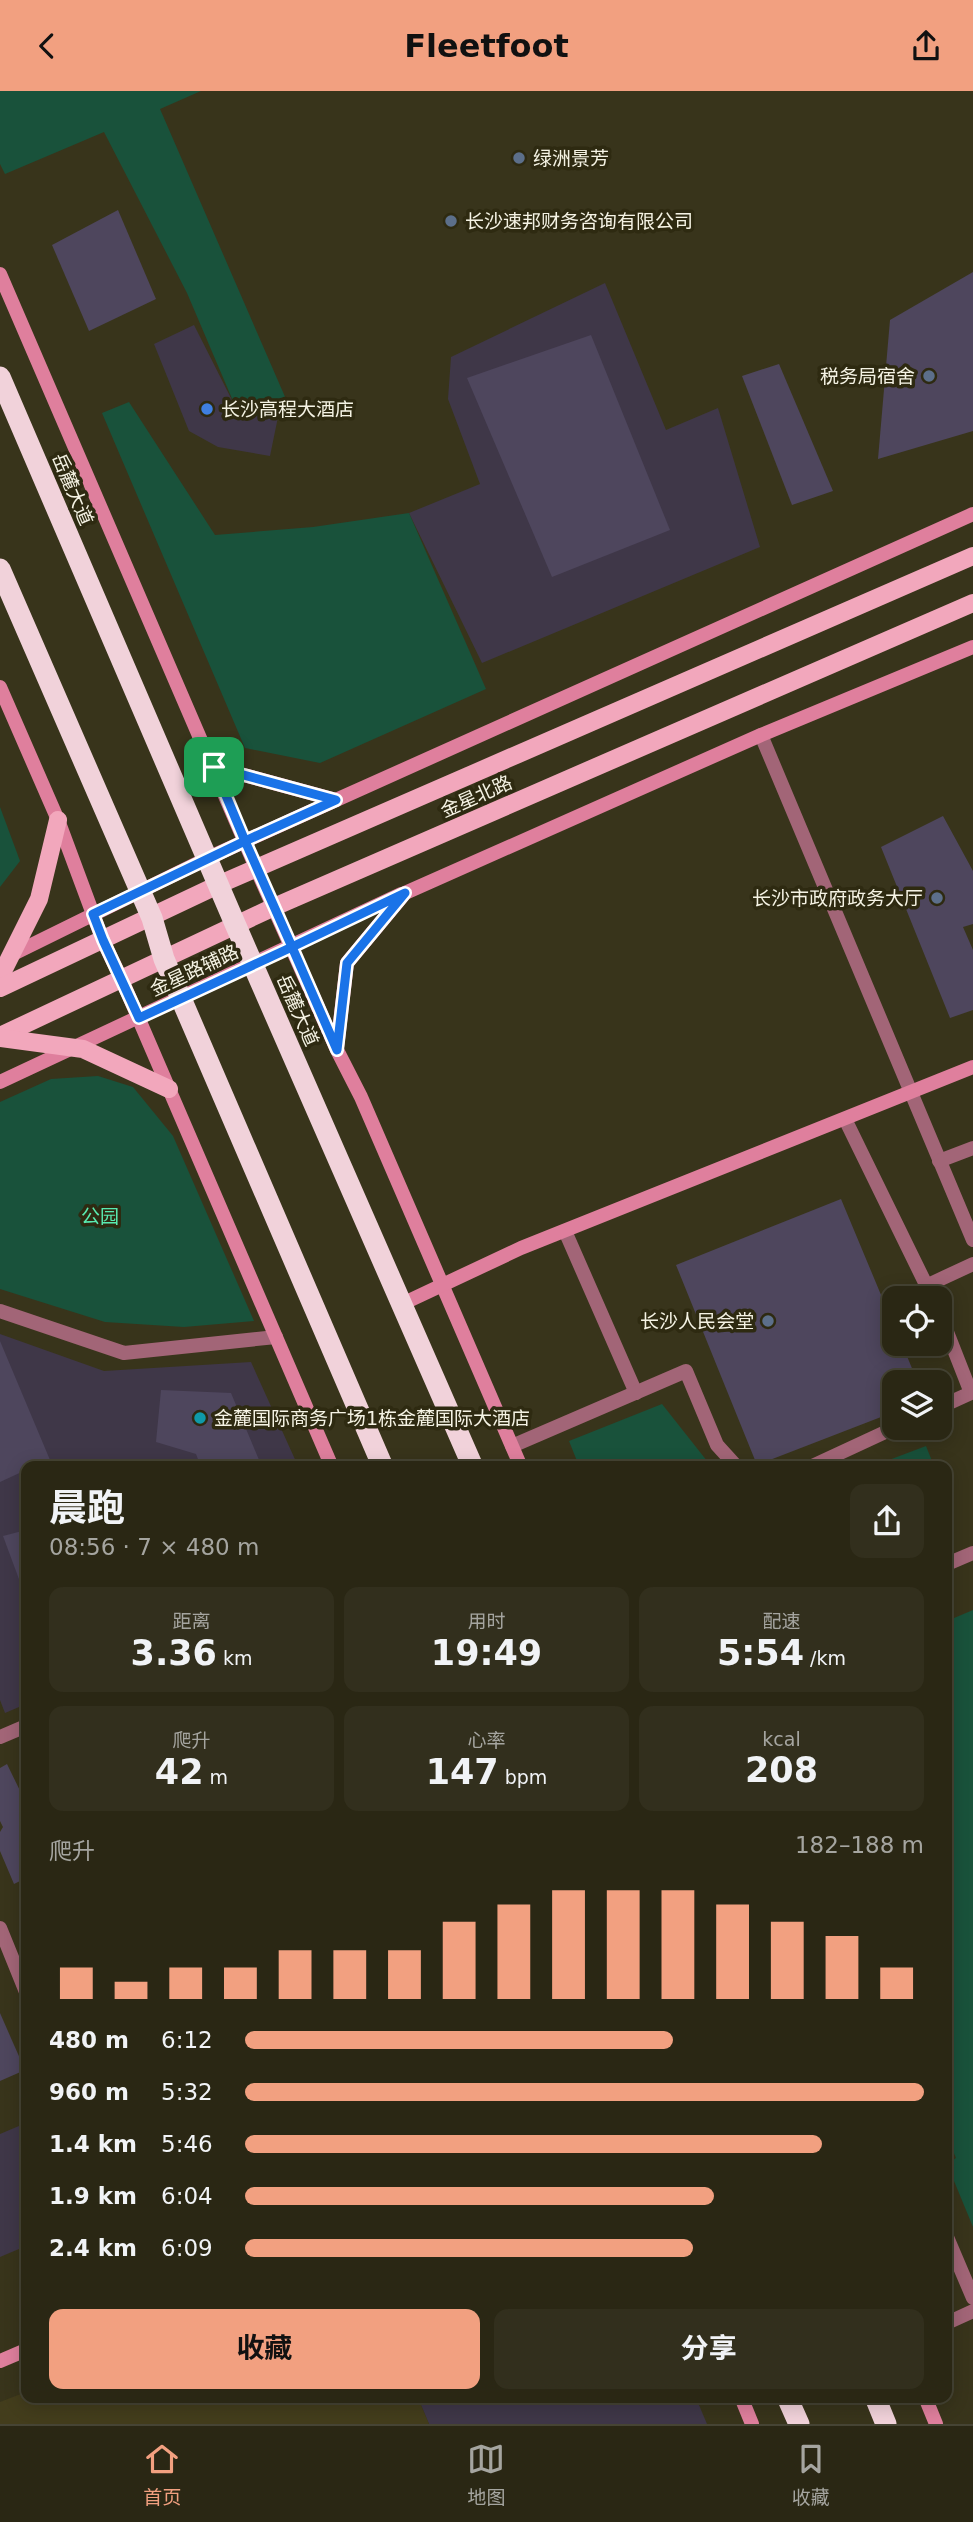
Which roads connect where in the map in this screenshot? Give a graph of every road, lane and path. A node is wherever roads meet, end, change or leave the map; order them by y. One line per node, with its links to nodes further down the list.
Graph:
1 (0, 274): 10 (street)
2 (0, 377): 14 (highway, 岳麓大道)
3 (973, 513): 11 (street)
4 (973, 556): 15 (main road, 金星北路)
5 (0, 569): 17 (highway)
6 (973, 603): 19 (main road, 金星北路)
7 (973, 647): 9 (street, 金星路辅路)
8 (0, 687): 12 (street)
9 (761, 735): 18 (street, 金星路辅路); 39 (street)
10 (214, 767): 11 (street); 13 (street)
11 (336, 800): 13 (street)
12 (58, 820): 20 (street); 25 (main road)
13 (245, 841): 14 (street); 15 (street)
14 (208, 858): 16 (highway, 岳麓大道); 17 (street)
15 (256, 868): 16 (main road, 金星北路); 19 (street)
16 (220, 884): 21 (main road, 金星北路); 22 (highway, 岳麓大道)
17 (140, 891): 20 (street); 21 (highway)
18 (405, 893): 24 (street, 金星路辅路); 35 (street)
19 (274, 907): 22 (main road, 金星北路); 24 (street)
20 (93, 914): 23 (street); 25 (street)
21 (152, 918): 23 (main road, 金星北路); 26 (highway)
22 (236, 926): 26 (main road, 金星北路); 27 (highway, 岳麓大道)
23 (103, 940): 29 (street); 30 (main road, 金星北路)
24 (292, 947): 27 (street, 金星路辅路); 35 (street)
25 (6, 958): 28 (main road)
26 (164, 959): 29 (main road, 金星北路); 31 (highway)
27 (253, 964): 31 (street, 金星路辅路); 49 (highway, 岳麓大道)
28 (0, 977)
29 (122, 979): 32 (street); 33 (main road, 金星北路)
30 (0, 988)
31 (181, 998): 32 (street, 金星路辅路); 58 (highway)
32 (139, 1018): 34 (street, 金星路辅路); 38 (street)
33 (0, 1037): 34 (main road)
34 (73, 1048): 37 (street, 金星路辅路); 38 (main road)
35 (337, 1050): 46 (street)
36 (973, 1067): 39 (street)
37 (0, 1082)
38 (169, 1089): 51 (street)
39 (911, 1093): 40 (street); 42 (street)
40 (845, 1119): 43 (street); 47 (street)
41 (973, 1148): 42 (street)
42 (940, 1161): 44 (street)
43 (565, 1231): 46 (street); 53 (street)
44 (973, 1240)
45 (973, 1264): 48 (street)
46 (443, 1285): 49 (street); 56 (street)
47 (928, 1286)
48 (940, 1286)
49 (402, 1304): 59 (highway, 岳麓大道)
50 (0, 1311): 51 (street)
51 (276, 1337): 57 (street)
52 (952, 1345): 54 (street)
53 (636, 1393): 56 (street); 61 (street)
54 (952, 1402)
55 (882, 1434): 62 (street)
56 (512, 1446): 60 (street)
57 (329, 1461)
58 (380, 1461)
59 (470, 1461)
60 (518, 1461)
61 (732, 1461)
62 (823, 1461)
63 (973, 1553): 64 (street)
64 (952, 1562)
65 (21, 1727): 66 (street)
66 (0, 1737)
67 (0, 1928): 68 (street)
68 (21, 1980)
69 (952, 2249): 70 (street)
70 (973, 2298)
71 (973, 2311): 72 (street)
72 (952, 2321)
73 (21, 2352): 74 (street)
74 (0, 2361)
75 (743, 2403): 79 (street)
76 (790, 2403): 80 (highway)
77 (877, 2403): 81 (highway)
78 (927, 2403): 82 (street)
79 (752, 2424)
80 (799, 2424)
81 (886, 2424)
82 (936, 2424)

